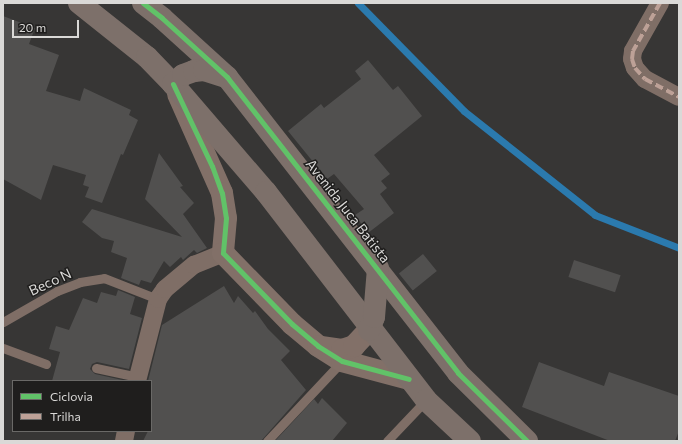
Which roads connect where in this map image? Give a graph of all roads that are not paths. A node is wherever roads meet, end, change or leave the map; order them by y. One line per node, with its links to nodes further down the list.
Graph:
1 (79, 3): 5 (main road)
2 (143, 3): 4 (main road, Avenida Juca Batista)
3 (660, 3): 6 (street)
4 (227, 77): 5 (main road); 8 (main road, Avenida Juca Batista)
5 (173, 84): 7 (street); 11 (main road)
6 (679, 97)
7 (223, 253): 9 (street); 12 (street)
8 (378, 268): 11 (main road); 23 (main road, Avenida Juca Batista)
9 (158, 299): 10 (lane, Beco N); 17 (street)
10 (3, 322)
11 (369, 330): 12 (street); 18 (main road)
12 (318, 346): 14 (street)
13 (3, 348): 15 (lane)
14 (342, 361): 18 (street); 20 (lane)
15 (46, 364)
16 (96, 368): 17 (lane)
17 (138, 379)
18 (409, 379): 19 (main road)
19 (426, 400): 21 (lane); 22 (main road)
20 (267, 441)
21 (387, 441)
22 (470, 441)
23 (527, 441)

